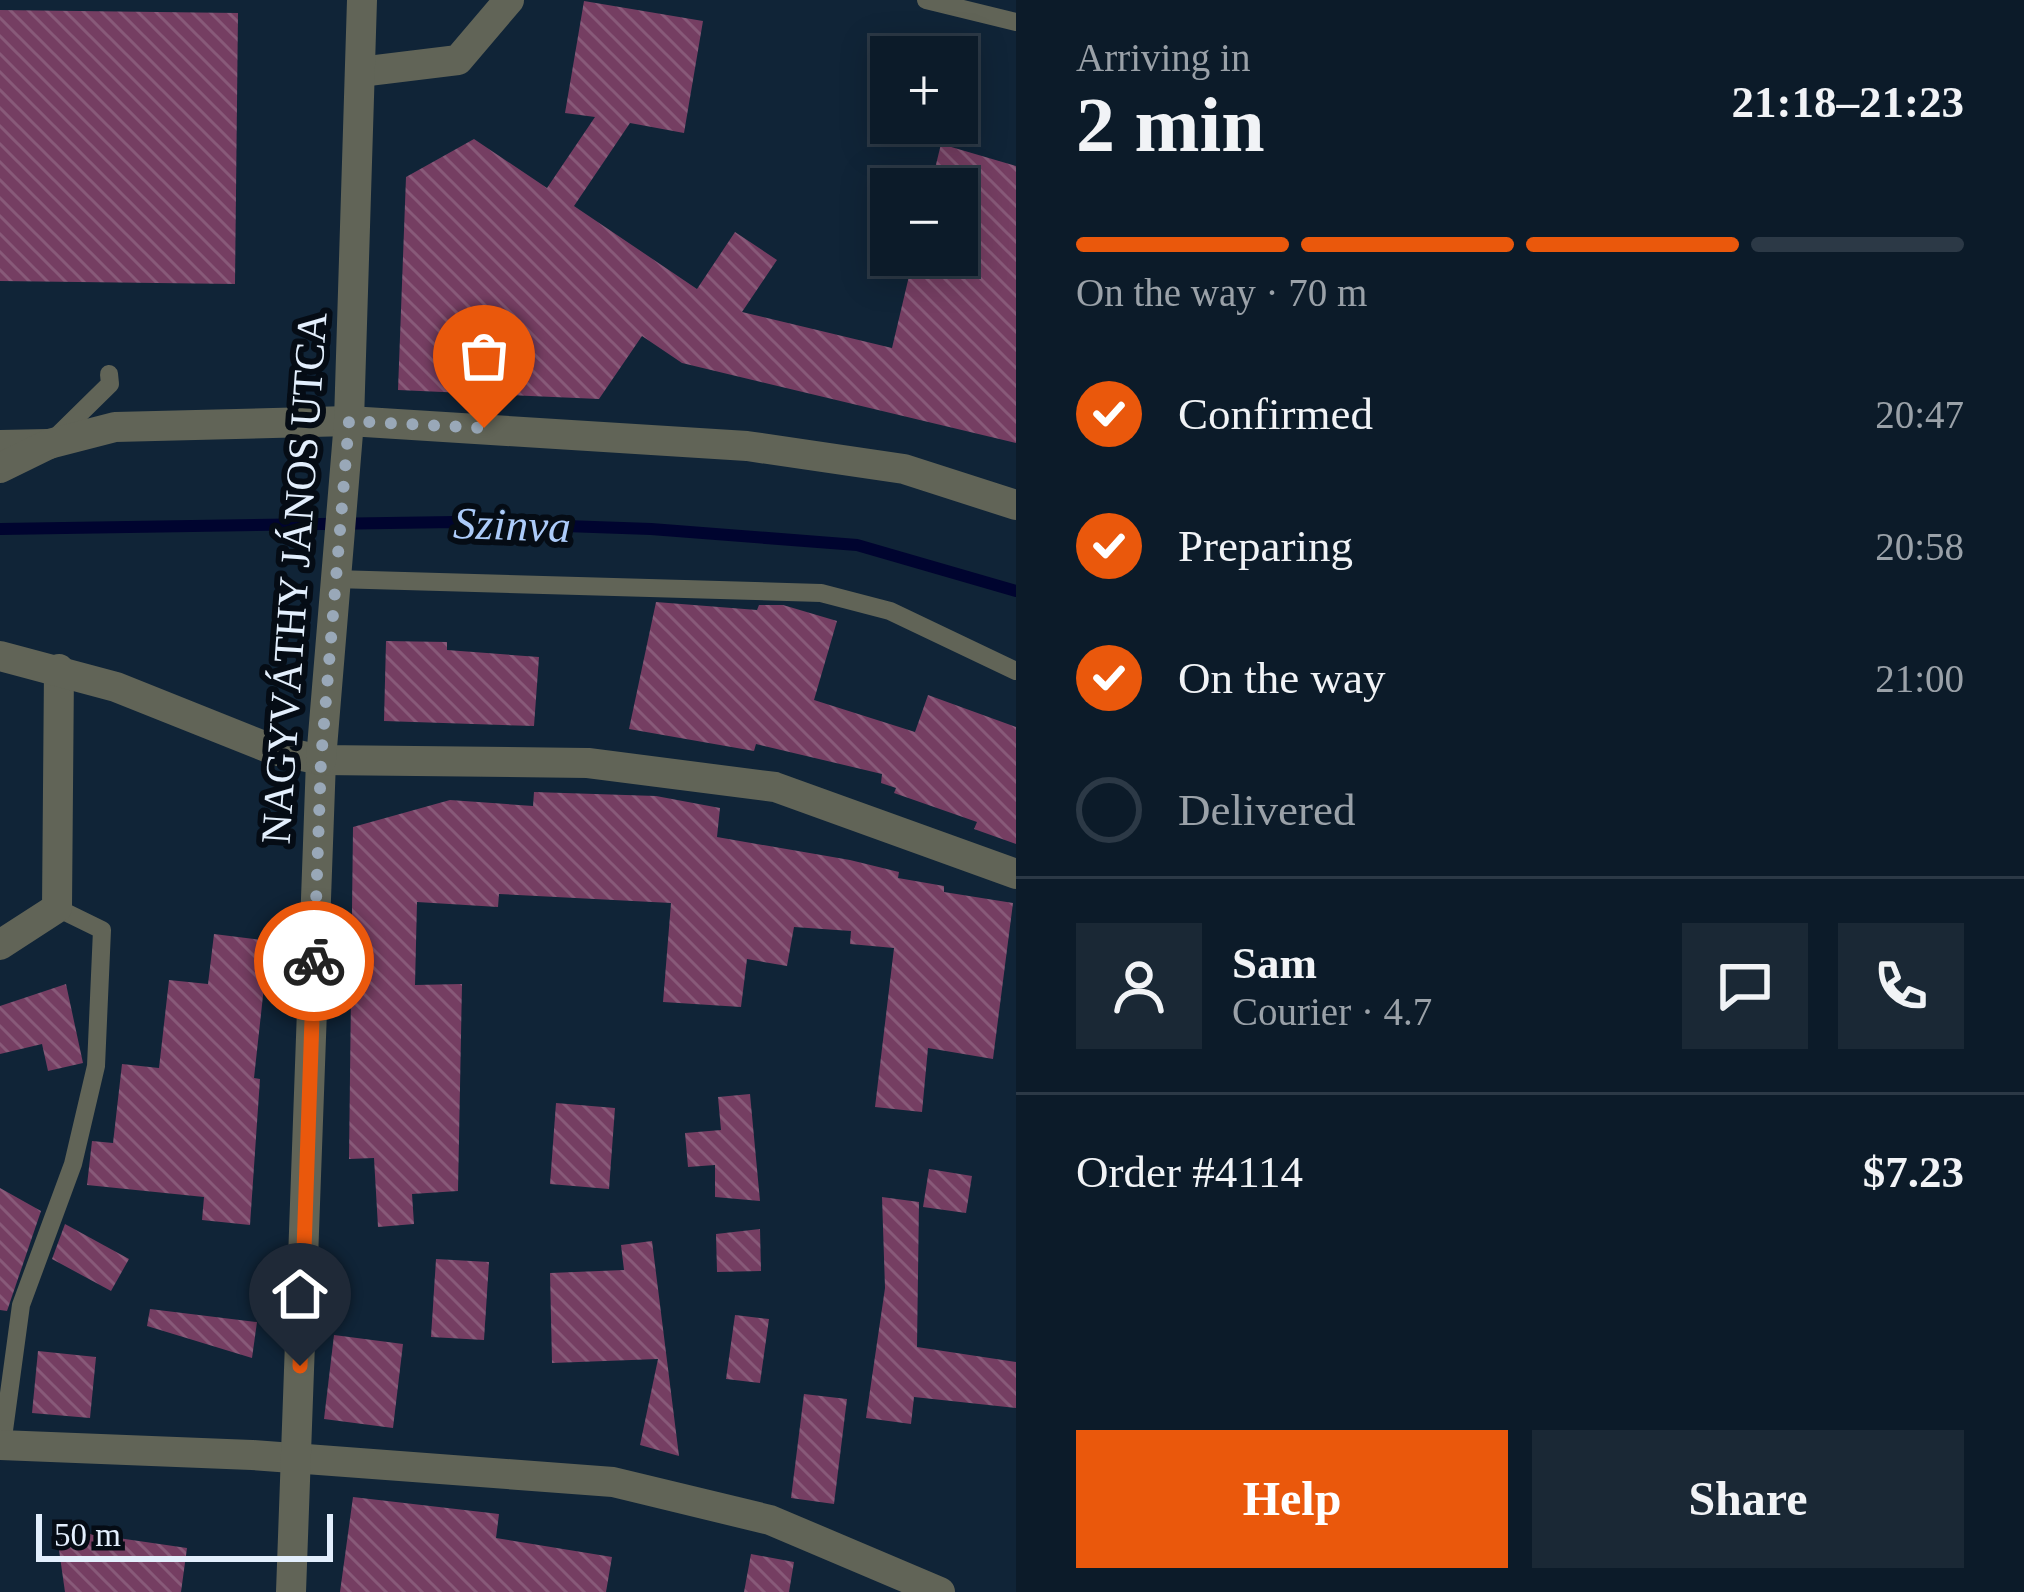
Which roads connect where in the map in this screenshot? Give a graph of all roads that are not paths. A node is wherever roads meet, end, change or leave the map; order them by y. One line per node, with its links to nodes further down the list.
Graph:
1 (362, 0): 5 (street, NAGYVÁTHY JÁNOS UTCA)
2 (509, 0): 5 (street)
3 (926, 0): 4 (lane)
4 (1016, 22)
5 (360, 72): 7 (street, NAGYVÁTHY JÁNOS UTCA)
6 (109, 374): 8 (lane)
7 (349, 421): 8 (street); 11 (street); 12 (street, NAGYVÁTHY JÁNOS UTCA)
8 (49, 444): 9 (street); 10 (street)
9 (0, 445)
10 (0, 468)
11 (1016, 505)
12 (335, 566): 15 (lane); 16 (street, NAGYVÁTHY JÁNOS UTCA)
13 (0, 656): 14 (street)
14 (59, 669): 16 (street); 18 (street)
15 (1016, 670)
16 (321, 760): 17 (street); 21 (street, NAGYVÁTHY JÁNOS UTCA)
17 (1016, 874)
18 (57, 908): 19 (street); 20 (lane)
19 (0, 945)
20 (1, 1445): 21 (street)
21 (296, 1459): 22 (street, NAGYVÁTHY JÁNOS UTCA); 23 (street)
22 (290, 1592)
23 (940, 1592)

